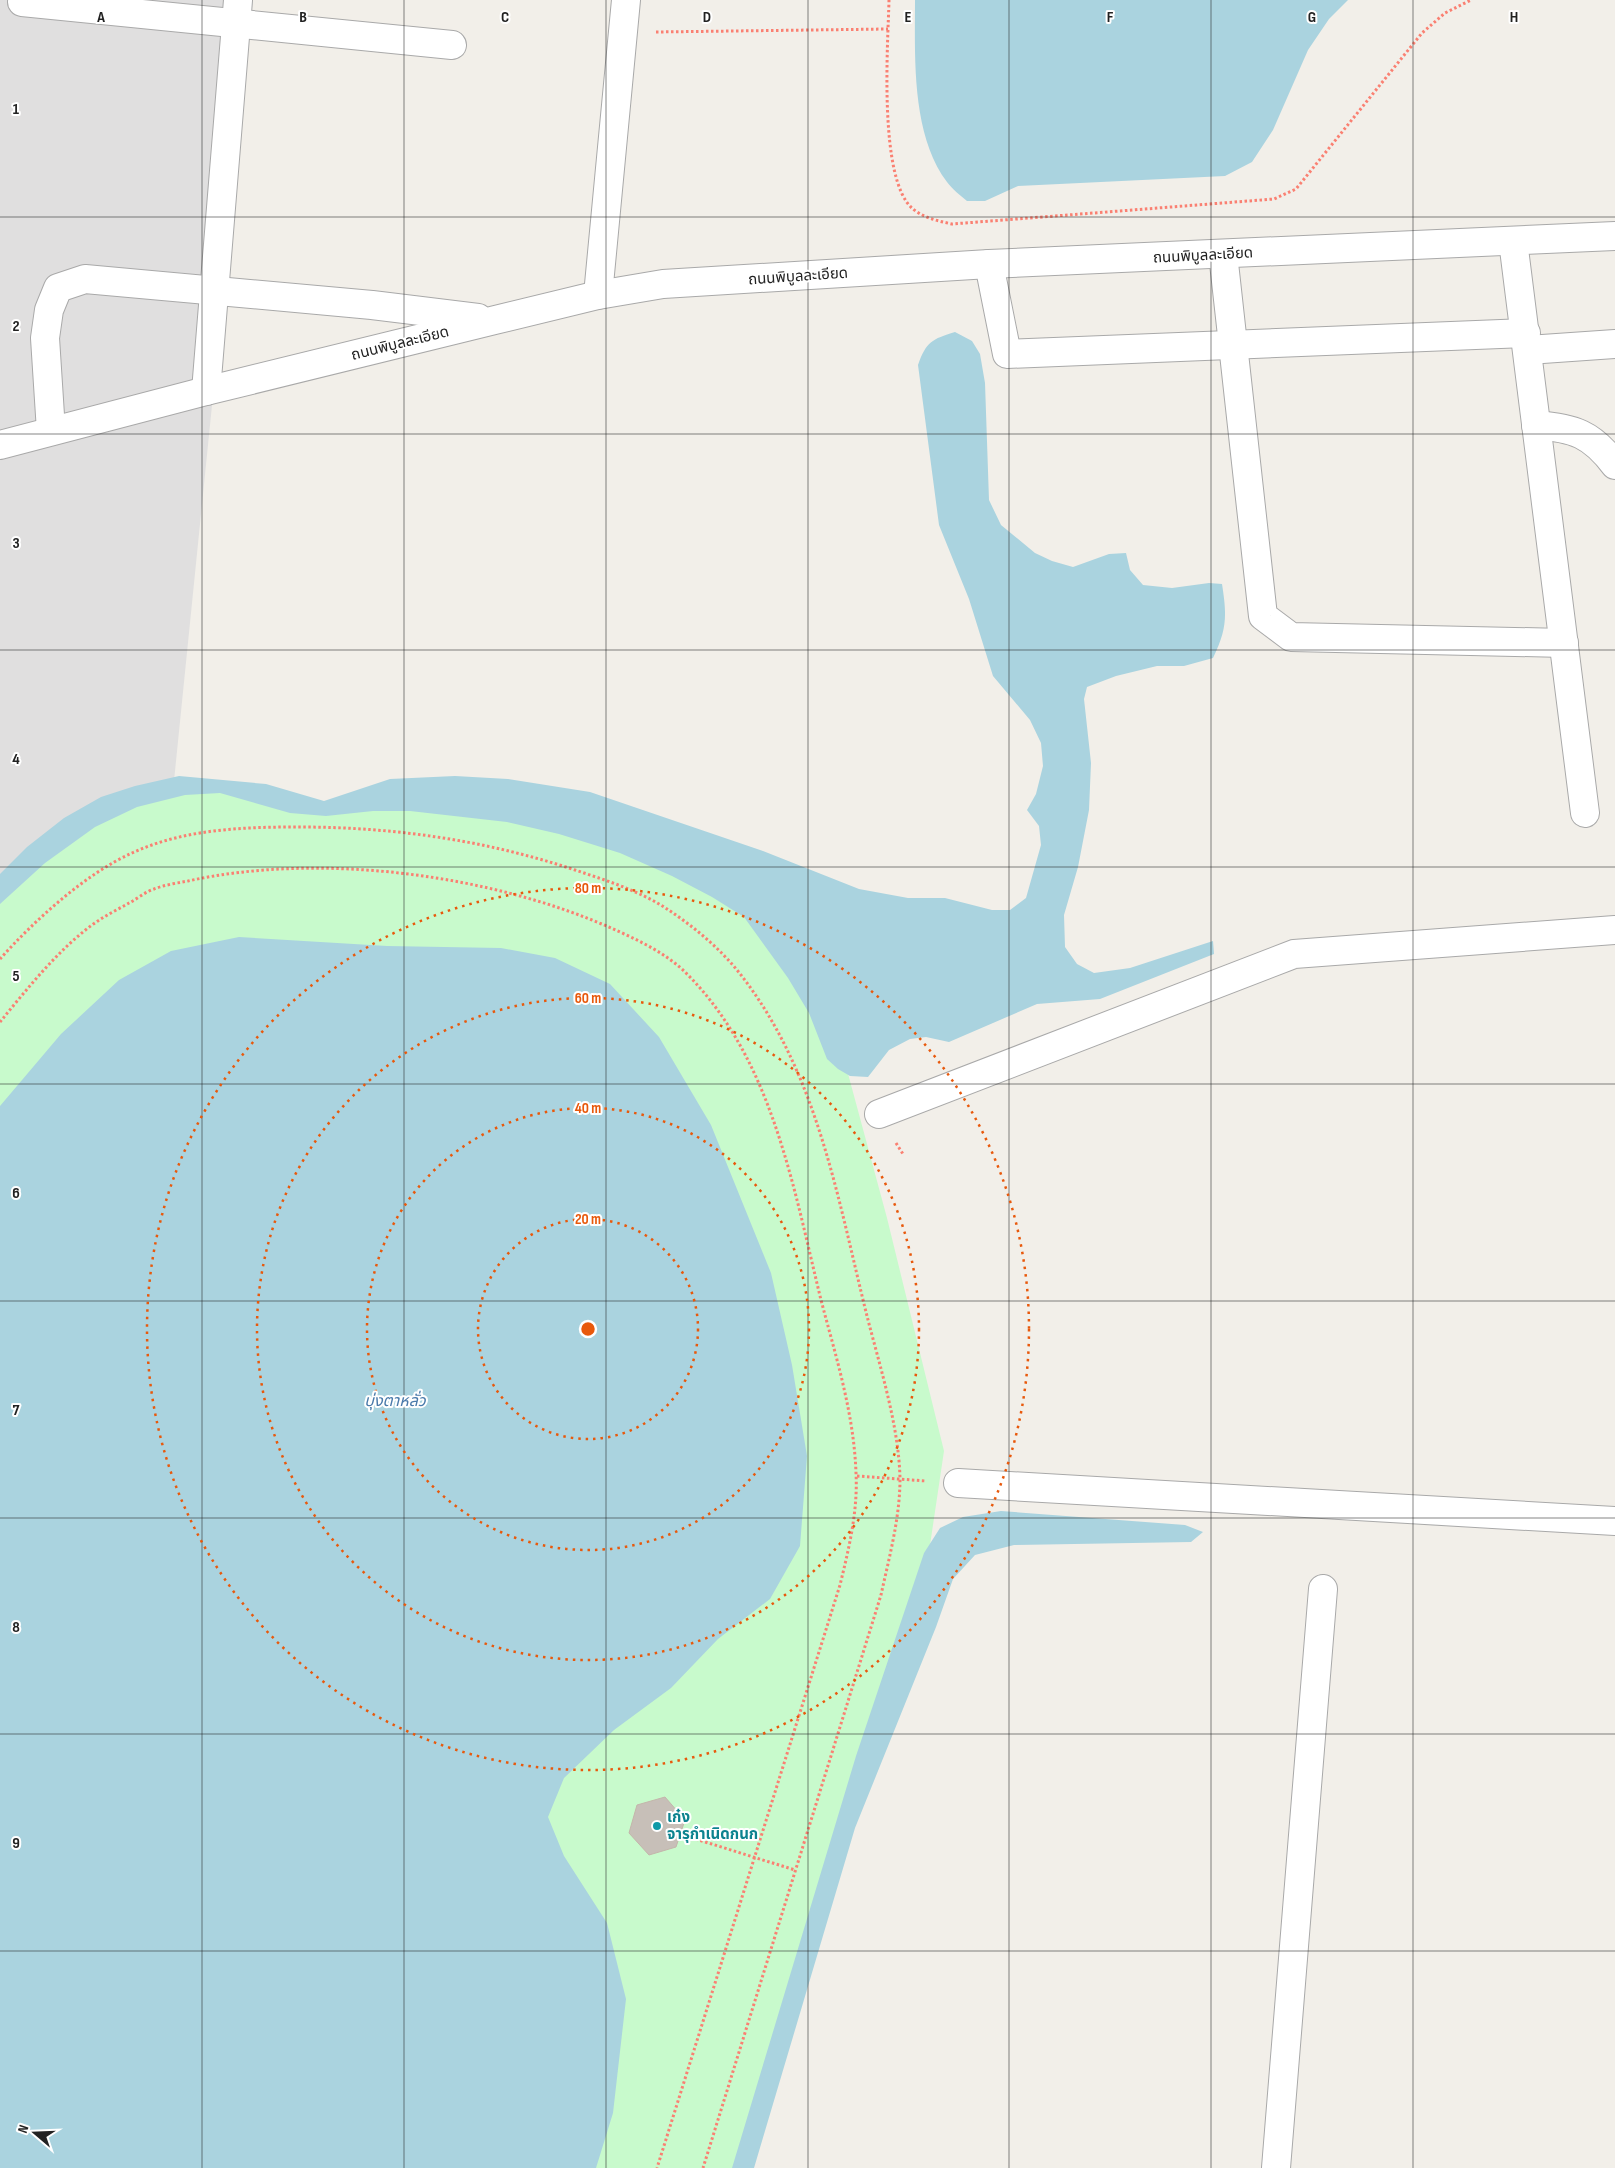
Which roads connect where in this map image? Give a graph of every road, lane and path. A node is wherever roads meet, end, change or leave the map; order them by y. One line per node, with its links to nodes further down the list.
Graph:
1 (626, 0): 7 (street)
2 (889, 0): 6 (path)
3 (1471, 0): 6 (path)
4 (22, 2): 5 (street)
5 (237, 12): 8 (street); 13 (street)
6 (888, 29): 7 (path)
7 (623, 32): 14 (street)
8 (452, 46)
9 (1615, 236): 10 (street, ถนนพิบูลละเอียด)
10 (1513, 241): 11 (street, ถนนพิบูลละเอียด); 16 (street)
11 (1223, 254): 12 (street, ถนนพิบูลละเอียด); 18 (street)
12 (989, 264): 14 (street, ถนนพิบูลละเอียด); 18 (street)
13 (215, 290): 15 (street); 19 (street); 21 (street)
14 (598, 296): 15 (street, ถนนพิบูลละเอียด)
15 (495, 320): 19 (street, ถนนพิบูลละเอียด)
16 (1527, 342): 17 (street); 18 (street); 20 (street)
17 (1615, 344)
18 (1233, 347): 24 (street)
19 (206, 391): 21 (street, ถนนพิบูลละเอียด)
20 (1536, 425): 23 (street); 24 (street)
21 (51, 431): 22 (street, ถนนพิบูลละเอียด)
22 (0, 445)
23 (1615, 465)
24 (1564, 643): 25 (street)
25 (1585, 813)
26 (1615, 930): 29 (street)
27 (0, 959): 31 (path)
28 (0, 1022): 30 (path)
29 (878, 1114)
30 (857, 1476): 31 (path); 36 (path)
31 (900, 1479): 32 (path); 37 (path)
32 (958, 1483): 33 (street)
33 (1615, 1522)
34 (1323, 1589): 40 (street)
35 (686, 1836): 36 (path)
36 (754, 1858): 37 (path); 38 (path)
37 (795, 1870): 39 (path)
38 (657, 2168)
39 (703, 2168)
40 (1276, 2168)

